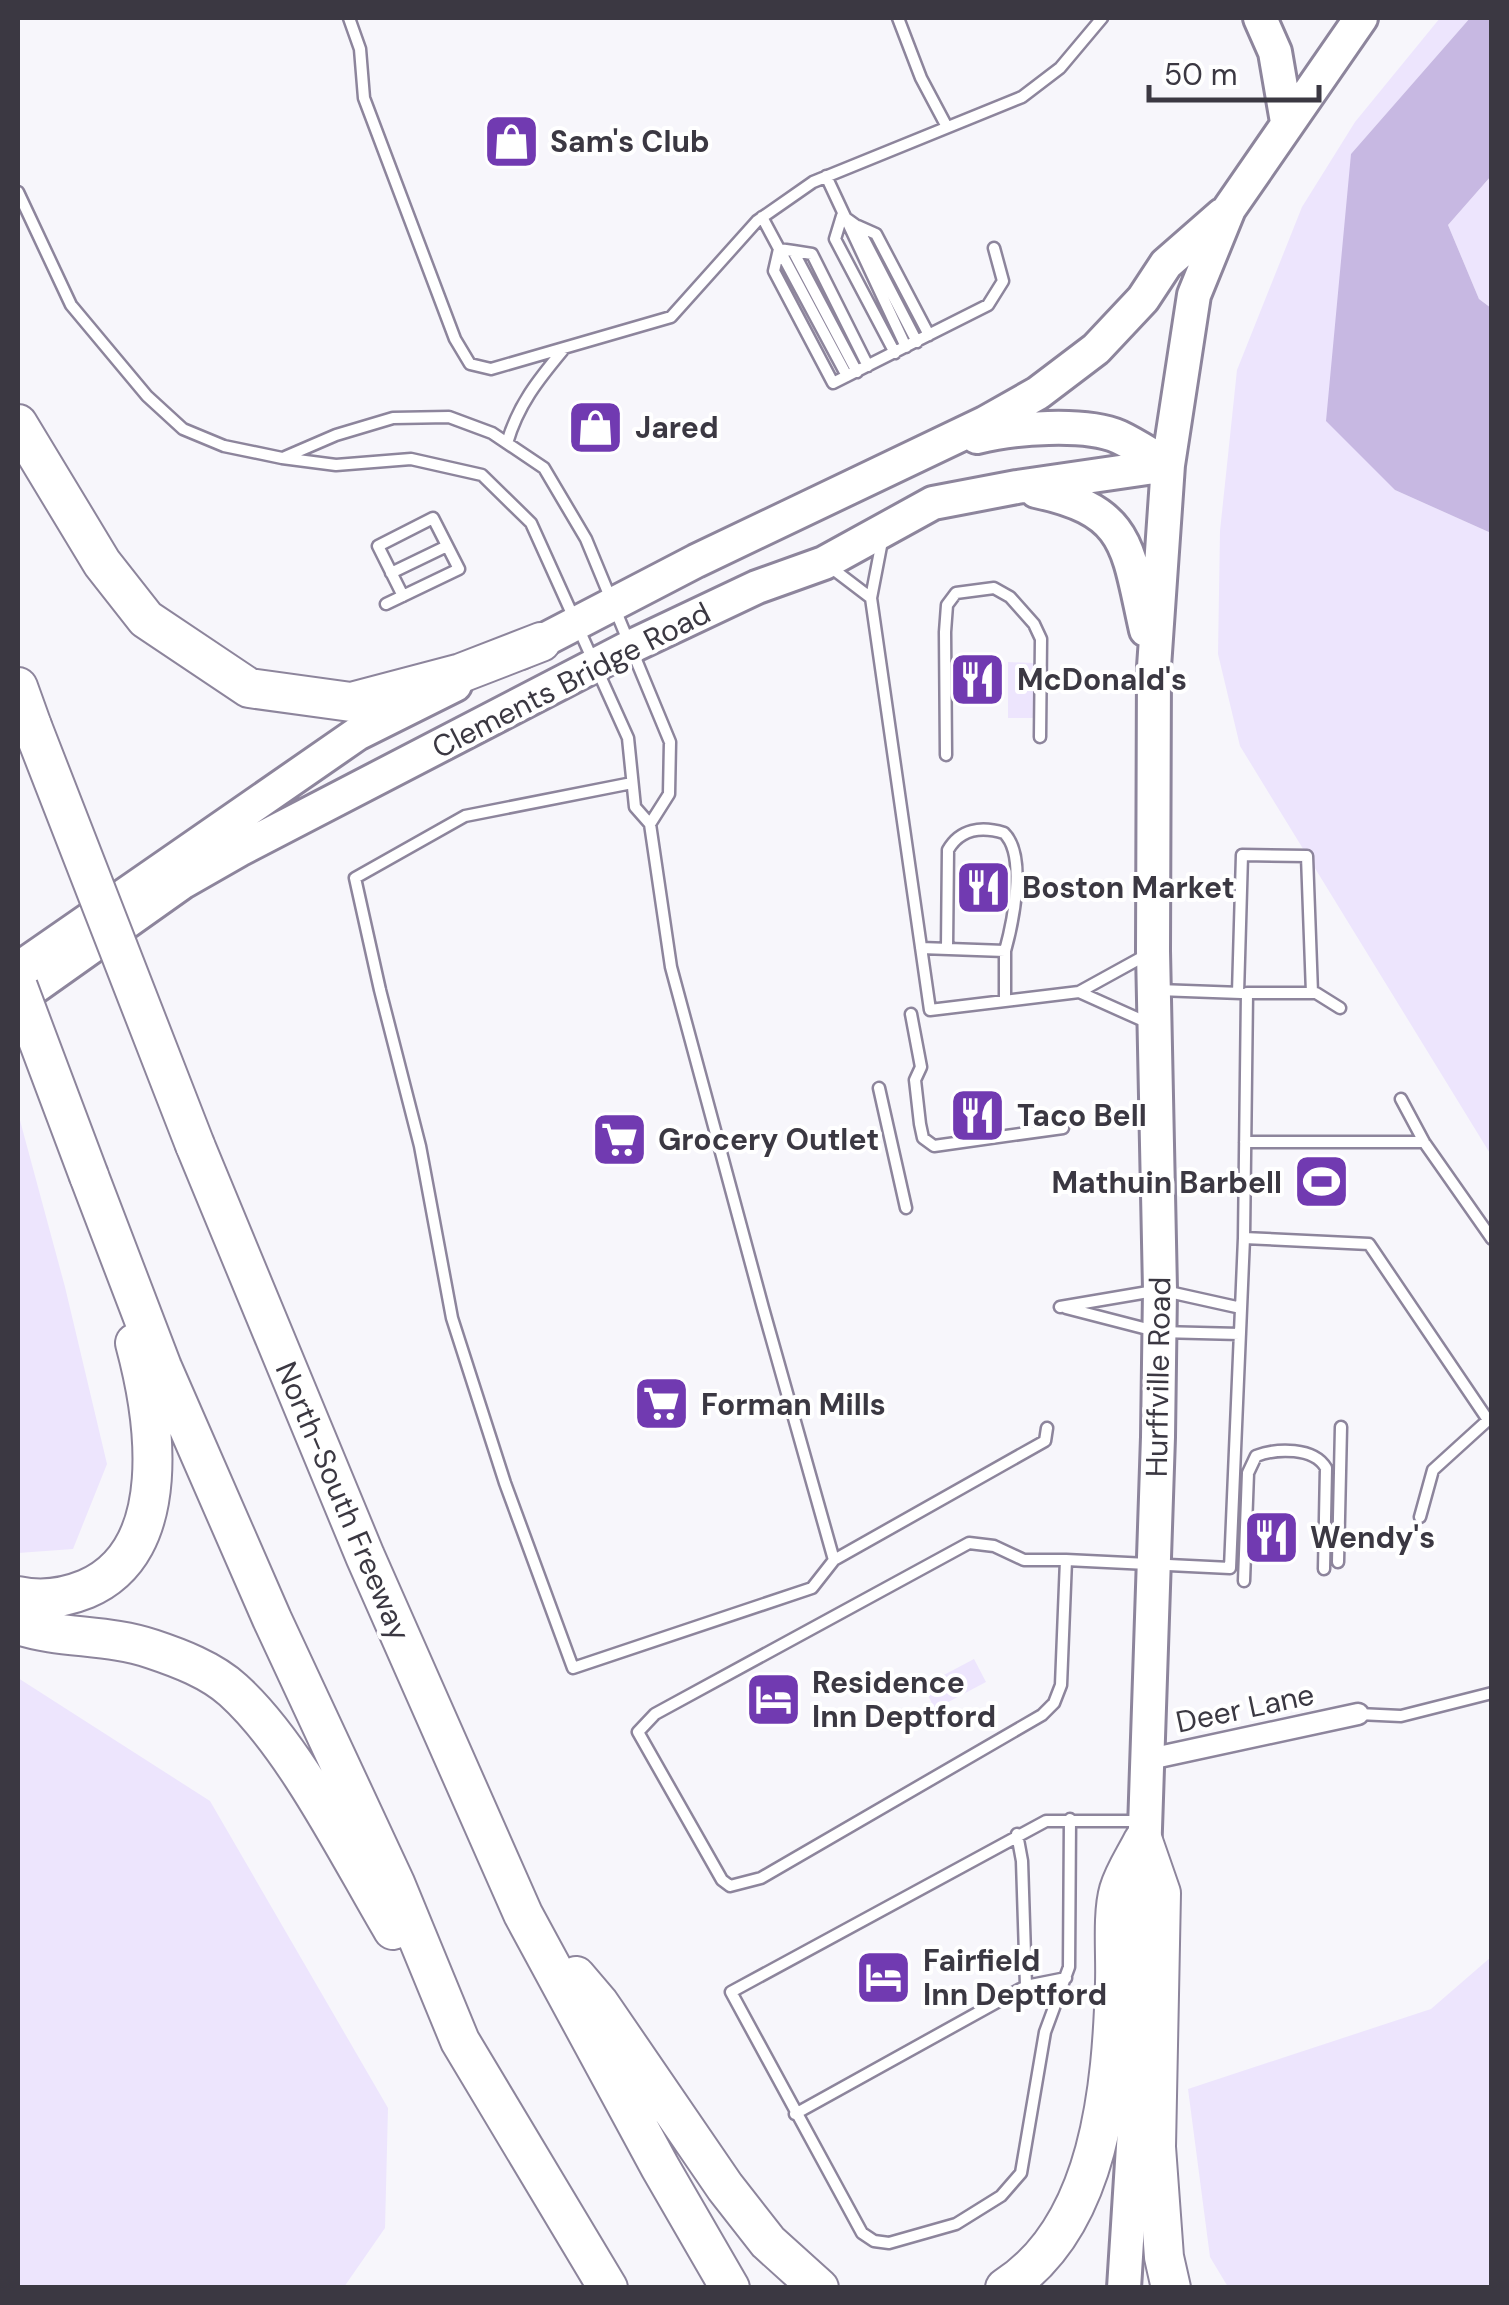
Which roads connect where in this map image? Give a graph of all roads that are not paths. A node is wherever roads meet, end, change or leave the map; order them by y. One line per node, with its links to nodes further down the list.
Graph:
1 (349, 18): 18 (lane)
2 (898, 18): 7 (lane)
3 (1102, 18): 7 (lane)
4 (1260, 18): 6 (main road)
5 (1361, 18): 6 (main road, Clements Bridge Road)
6 (1288, 122): 10 (main road, Clements Bridge Road)
7 (947, 127): 8 (lane)
8 (826, 176): 11 (lane); 12 (lane)
9 (18, 192): 23 (lane)
10 (1229, 208): 22 (main road, Clements Bridge Road); 24 (main road, Clements Bridge Road)
11 (842, 215): 13 (lane); 17 (lane)
12 (762, 218): 15 (lane); 18 (lane)
13 (857, 226): 16 (lane); 17 (lane)
14 (994, 248): 16 (lane)
15 (779, 249): 19 (lane); 19 (lane)
16 (929, 336): 17 (lane)
17 (906, 347): 19 (lane)
18 (564, 350): 21 (lane)
19 (857, 371)
20 (18, 424): 35 (highway)
21 (507, 443): 23 (lane); 33 (lane)
22 (936, 446): 24 (main road, Clements Bridge Road); 33 (main road, Clements Bridge Road)
23 (282, 458): 34 (lane)
24 (1168, 466): 25 (main road, Clements Bridge Road); 38 (main road, Hurffville Road)
25 (1017, 487): 26 (main road, Clements Bridge Road); 38 (main road)
26 (884, 530): 28 (main road, Clements Bridge Road); 31 (lane)
27 (447, 546): 29 (lane); 29 (lane); 30 (lane)
28 (824, 563): 31 (lane); 36 (main road, Clements Bridge Road)
29 (391, 572): 30 (lane)
30 (403, 596): 32 (lane)
31 (871, 598): 45 (lane)
32 (386, 604)
33 (613, 605): 34 (main road, Clements Bridge Road); 36 (lane)
34 (576, 624): 35 (main road, Clements Bridge Road); 37 (lane)
35 (541, 642): 48 (main road, Clements Bridge Road)
36 (630, 647): 37 (main road, Clements Bridge Road); 43 (lane)
37 (593, 666): 42 (lane); 54 (main road, Clements Bridge Road)
38 (1154, 667): 47 (main road, Hurffville Road)
39 (18, 687): 90 (highway, North-South Freeway, bridge)
40 (1040, 736): 41 (lane)
41 (946, 755)
42 (632, 783): 43 (lane); 76 (lane)
43 (650, 824): 76 (lane)
44 (947, 946): 45 (lane); 46 (lane); 46 (lane)
45 (921, 948): 55 (lane)
46 (1005, 951): 55 (lane)
47 (1153, 951): 50 (main road, Hurffville Road); 51 (lane)
48 (18, 969)
49 (18, 986): 64 (highway, bridge)
50 (1154, 990): 52 (lane); 58 (main road, Hurffville Road)
51 (1079, 992): 55 (lane); 58 (lane)
52 (1242, 993): 53 (lane); 53 (lane); 62 (lane)
53 (1312, 993): 56 (lane)
54 (18, 999)
55 (1005, 1001)
56 (1340, 1008)
57 (911, 1014): 61 (lane)
58 (1155, 1026): 68 (main road, Hurffville Road)
59 (879, 1088): 65 (lane)
60 (1401, 1099): 63 (lane)
61 (1063, 1128)
62 (1245, 1142): 63 (lane); 66 (lane)
63 (1424, 1142): 67 (lane)
64 (88, 1176): 82 (highway); 93 (highway)
65 (906, 1208)
66 (1244, 1238): 69 (lane); 72 (lane)
67 (1492, 1239)
68 (1160, 1290): 69 (lane); 70 (main road, Hurffville Road); 70 (lane)
69 (1241, 1308): 71 (lane)
70 (1160, 1332): 71 (lane); 79 (main road, Hurffville Road)
71 (1240, 1334): 79 (lane)
72 (1490, 1418): 75 (lane)
73 (1342, 1427): 78 (lane)
74 (1047, 1428): 76 (lane)
75 (1420, 1517)
76 (834, 1560)
77 (1066, 1560): 77 (lane); 79 (lane)
78 (1338, 1562)
79 (1154, 1565): 86 (main road, Hurffville Road)
80 (1324, 1569): 81 (lane)
81 (1244, 1580)
82 (18, 1596)
83 (18, 1626): 93 (highway)
84 (1492, 1693): 85 (lane)
85 (1358, 1714): 86 (street, Deer Lane)
86 (1145, 1760): 88 (main road, Hurffville Road)
87 (1070, 1819): 88 (lane); 89 (lane); 91 (lane)
88 (1143, 1831): 98 (highway); 99 (main road, Hurffville Road); 100 (highway)
89 (1017, 1834): 92 (lane); 94 (lane)
90 (523, 1914): 96 (highway, North-South Freeway); 97 (highway)
91 (1066, 1978): 92 (lane); 94 (lane)
92 (1026, 1986): 94 (lane)
93 (460, 2041): 95 (highway)
94 (796, 2114)
95 (608, 2288)
96 (730, 2288)
97 (819, 2288)
98 (1006, 2288)
99 (1124, 2288)
100 (1171, 2288)

